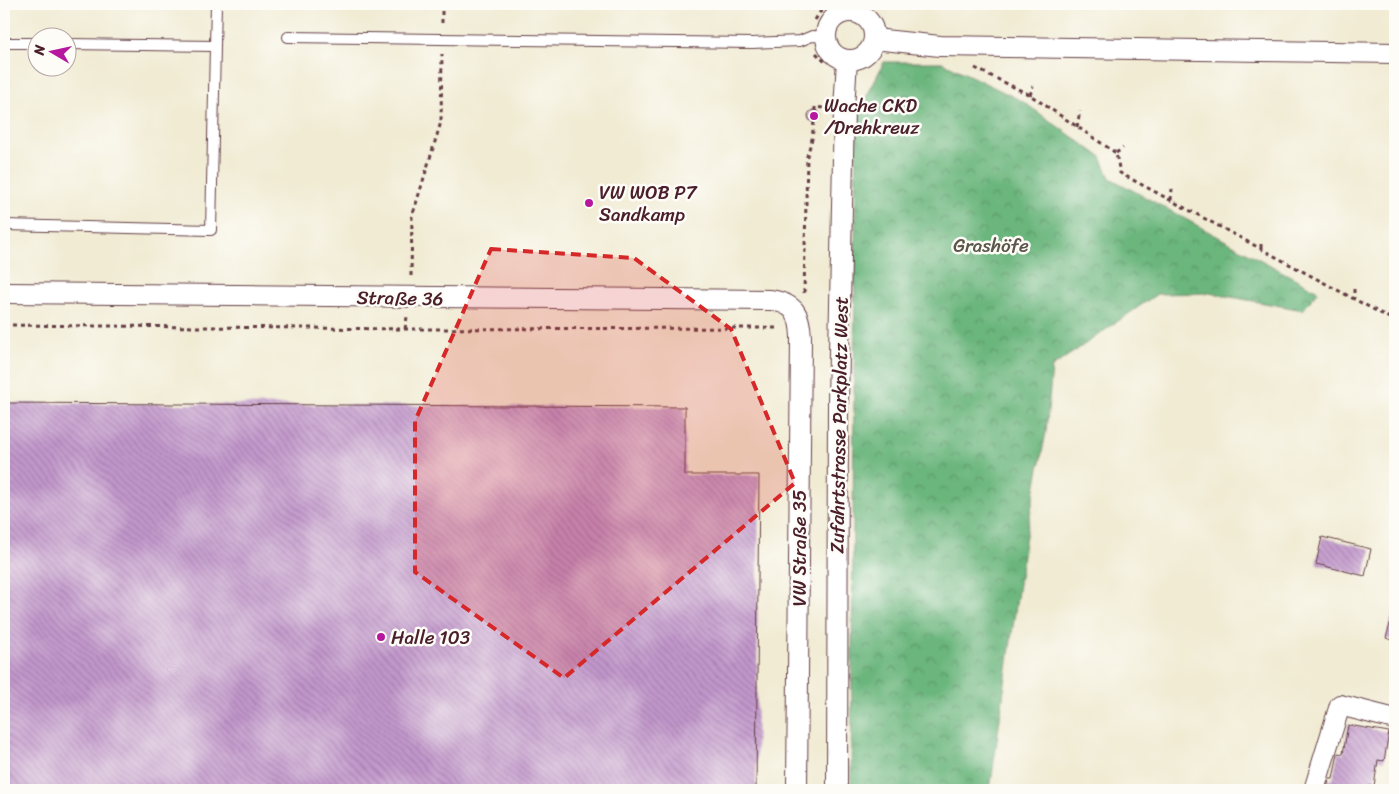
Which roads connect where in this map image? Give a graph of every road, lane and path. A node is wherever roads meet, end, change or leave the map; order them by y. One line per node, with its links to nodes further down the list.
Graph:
1 (216, 4): 11 (lane)
2 (442, 4): 7 (path)
3 (849, 8): 5 (street); 6 (street)
4 (288, 37): 7 (lane)
5 (826, 37): 7 (lane); 13 (street)
6 (874, 39): 12 (street); 13 (street)
7 (442, 40): 32 (path)
8 (4, 43): 9 (lane)
9 (28, 44)
10 (78, 44): 11 (lane)
11 (215, 46): 27 (lane)
12 (1395, 54)
13 (847, 60): 41 (street, Zufahrtstrasse Parkplatz West)
14 (972, 67): 16 (path)
15 (1033, 86): 16 (path)
16 (1030, 95): 21 (path)
17 (829, 108): 18 (path)
18 (815, 111)
19 (1080, 111): 21 (path)
20 (814, 121): 24 (path)
21 (1077, 127): 23 (path)
22 (1123, 148): 23 (path)
23 (1116, 153): 26 (path)
24 (807, 156)
25 (1172, 189): 26 (path)
26 (1171, 200): 29 (path)
27 (4, 226)
28 (1261, 242): 29 (path)
29 (1261, 248): 33 (path)
30 (1354, 289): 33 (path)
31 (4, 294): 32 (street, Straße 36)
32 (410, 298): 34 (street, Straße 36); 38 (path)
33 (1354, 298): 35 (path)
34 (794, 310): 40 (street, VW Straße 35)
35 (1395, 321)
36 (4, 325): 38 (path)
37 (782, 328): 38 (path)
38 (405, 329)
39 (1395, 719): 42 (street)
40 (797, 788)
41 (837, 790)
42 (1314, 790)

